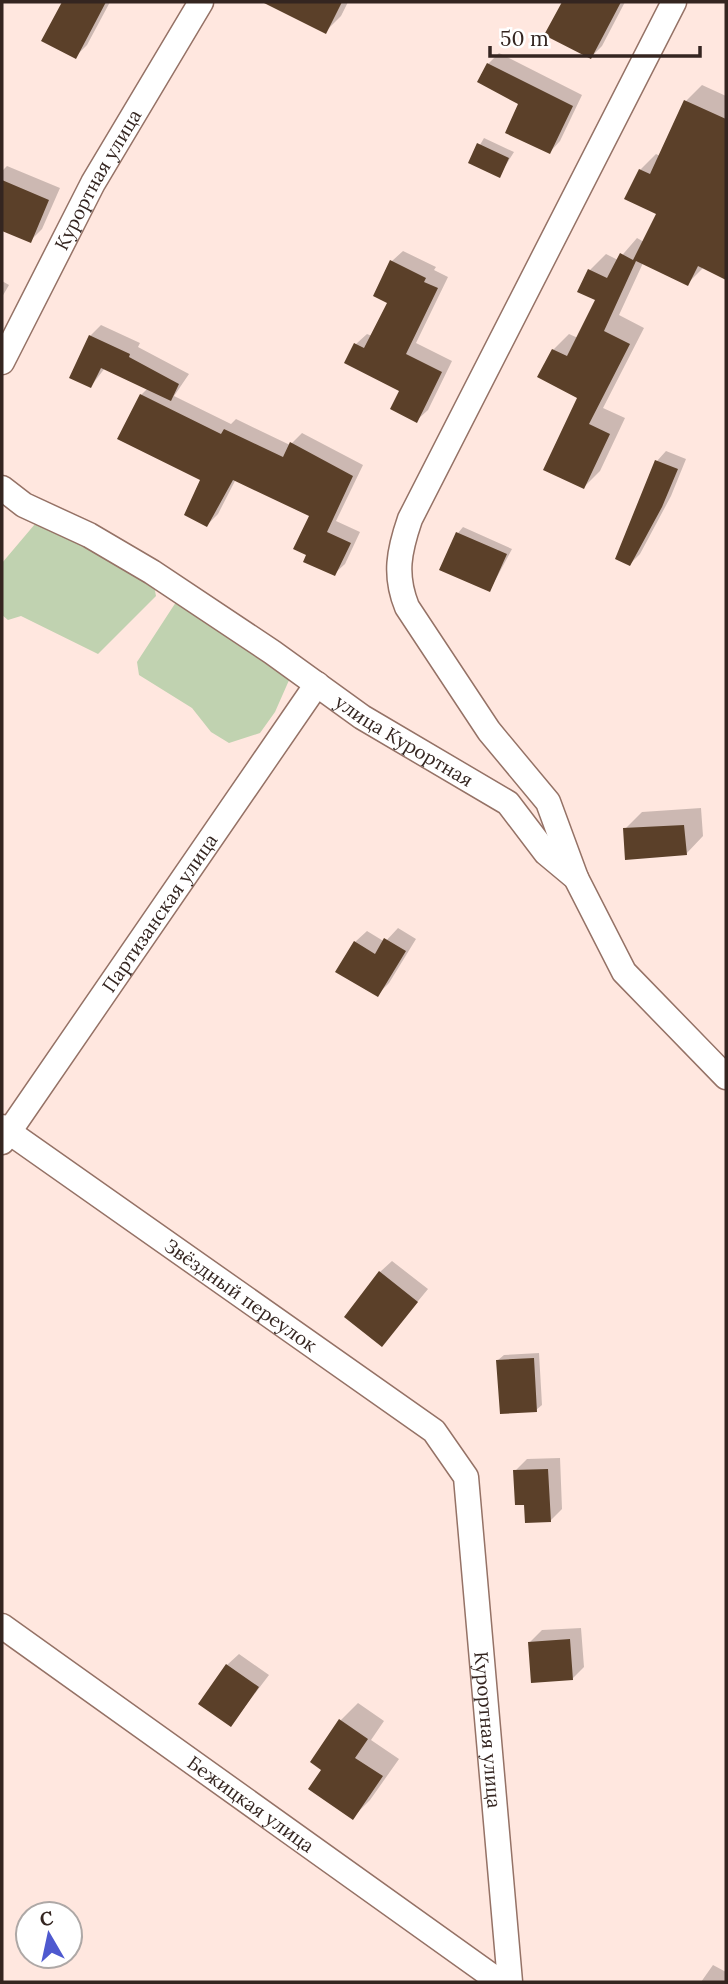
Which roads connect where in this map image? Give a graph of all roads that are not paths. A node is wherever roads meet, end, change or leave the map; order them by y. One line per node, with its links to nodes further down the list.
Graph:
1 (201, 2): 3 (street, Курортная улица)
2 (674, 2): 6 (street)
3 (2, 362)
4 (2, 488): 5 (street, улица Курортная)
5 (317, 684): 6 (street, улица Курортная); 8 (street, Партизанская улица)
6 (576, 878): 7 (street, улица Курортная)
7 (726, 1077)
8 (4, 1134): 9 (street, Звёздный переулок)
9 (466, 1477): 12 (street, Курортная улица)
10 (2, 1626): 11 (street, Бежицкая улица)
11 (500, 1982)
12 (510, 1982)

